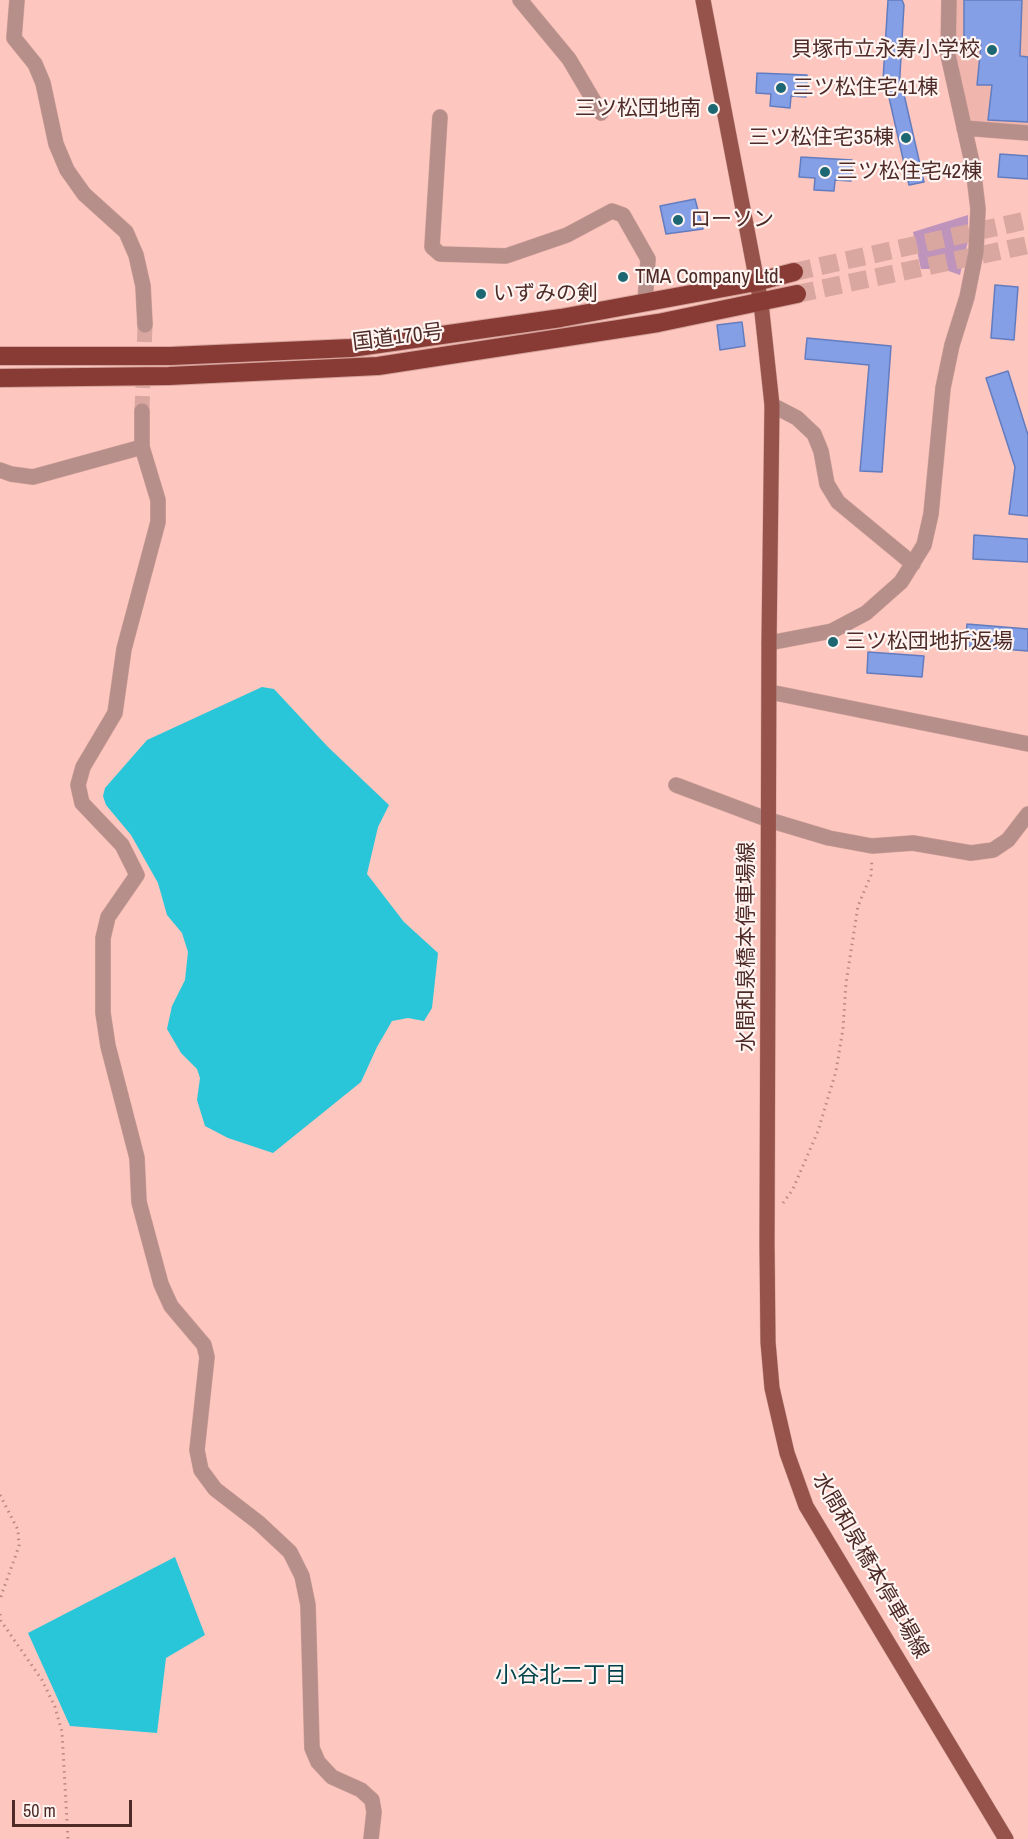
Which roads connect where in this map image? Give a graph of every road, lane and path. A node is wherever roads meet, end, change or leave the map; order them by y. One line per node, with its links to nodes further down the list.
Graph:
1 (17, 0): 14 (street)
2 (520, 0): 5 (street)
3 (703, 0): 10 (main road, 水間和泉橋本停車場線)
4 (949, 0): 7 (street)
5 (601, 113)
6 (440, 117): 12 (street)
7 (964, 128): 8 (street); 21 (street)
8 (1028, 133)
9 (794, 272): 10 (highway, 国道170号)
10 (756, 282): 12 (highway, 国道170号); 13 (main road, 水間和泉橋本停車場線)
11 (797, 294): 13 (highway, 国道170号)
12 (645, 302): 15 (highway, 国道170号)
13 (761, 303): 16 (highway, 国道170号); 17 (main road, 水間和泉橋本停車場線)
14 (145, 325)
15 (0, 357)
16 (0, 378)
17 (772, 405): 21 (street); 22 (main road, 水間和泉橋本停車場線)
18 (142, 411): 19 (street)
19 (142, 447): 20 (street); 34 (street)
20 (0, 470)
21 (913, 564): 22 (street)
22 (769, 643): 23 (main road, 水間和泉橋本停車場線)
23 (770, 692): 24 (street); 27 (main road, 水間和泉橋本停車場線)
24 (1028, 744)
25 (675, 784): 27 (street)
26 (1028, 814): 28 (street)
27 (769, 820): 28 (street); 35 (main road, 水間和泉橋本停車場線)
28 (872, 846): 29 (path)
29 (793, 1189)
30 (0, 1495): 31 (path)
31 (0, 1599)
32 (0, 1614): 33 (path)
33 (68, 1839)
34 (371, 1839)
35 (1006, 1839)

